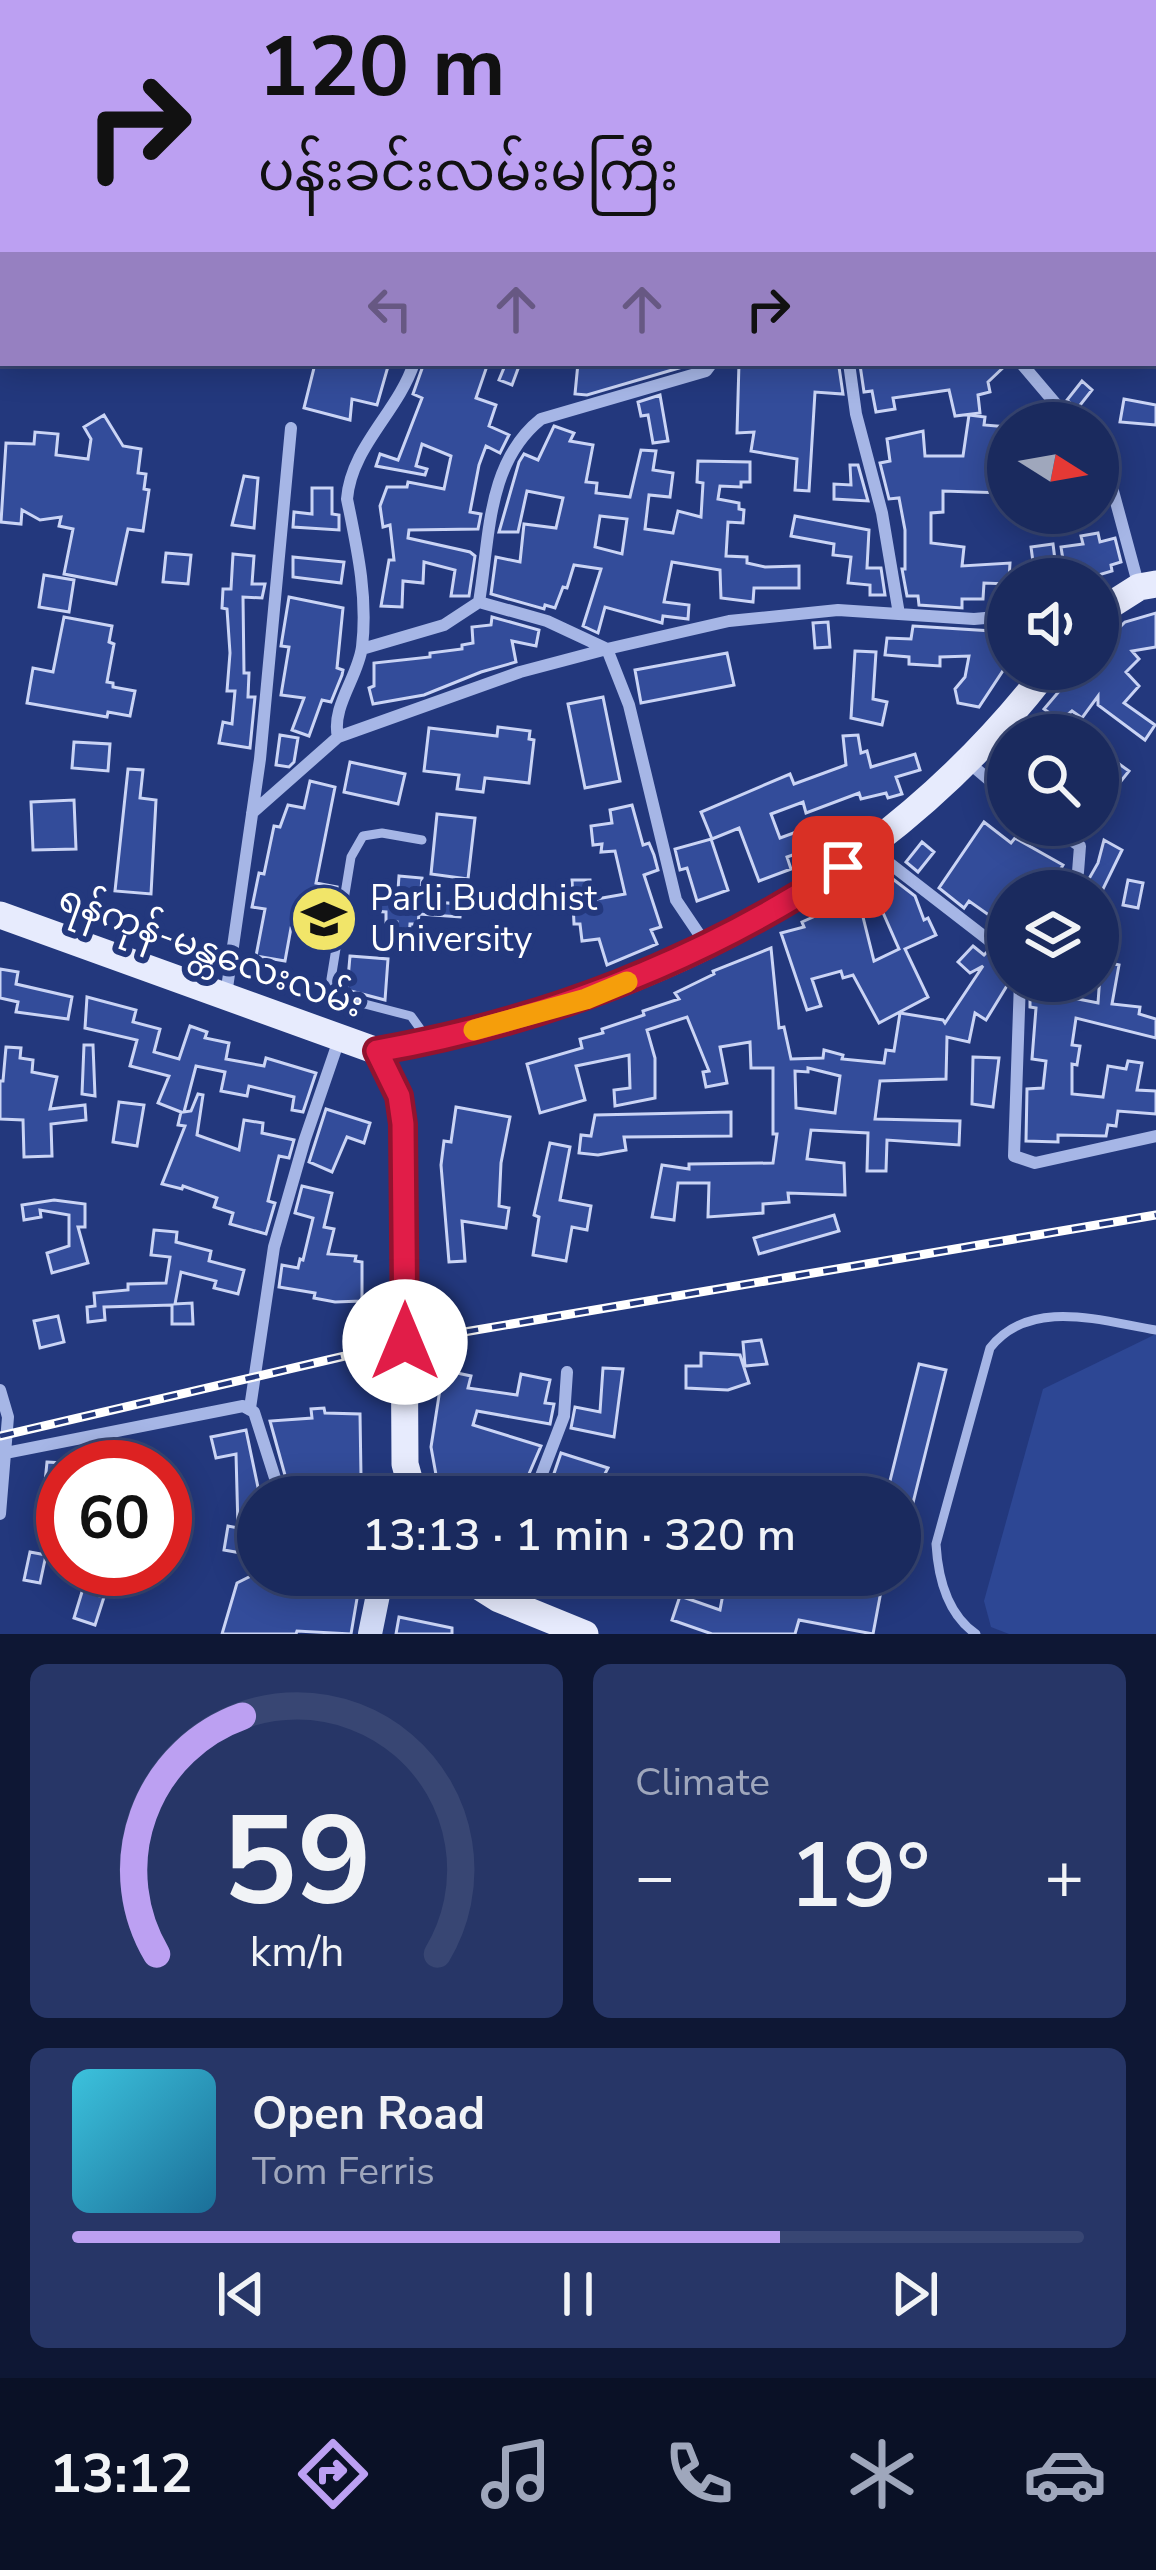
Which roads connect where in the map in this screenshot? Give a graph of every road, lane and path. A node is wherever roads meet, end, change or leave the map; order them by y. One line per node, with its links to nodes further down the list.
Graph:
1 (413, 366): 14 (street)
2 (710, 366): 5 (street)
3 (849, 366): 12 (street)
4 (1024, 366): 6 (street)
5 (679, 369): 11 (street)
6 (1054, 402)
7 (291, 428): 20 (street)
8 (1119, 508): 9 (street)
9 (1147, 585): 10 (main road)
10 (1119, 601)
11 (479, 602): 14 (street); 15 (street)
12 (899, 614): 13 (street); 15 (street)
13 (987, 618)
14 (362, 649): 17 (street)
15 (607, 649): 17 (street); 25 (street)
16 (1030, 690): 18 (main road)
17 (338, 736): 20 (street)
18 (968, 761): 19 (street); 22 (main road)
19 (987, 778)
20 (252, 813): 26 (street)
21 (422, 841): 29 (lane)
22 (871, 849): 24 (street); 25 (main road)
23 (0, 914): 26 (main road, ရန်ကုန်-မန္တလေးလမ်း)
24 (987, 940)
25 (706, 944): 29 (main road)
26 (226, 996): 28 (main road, ရန်ကုန်-မန္တလေးလမ်း)
27 (1018, 1002): 31 (street)
28 (341, 1036): 30 (main road, ရန်ကုန်-မန္တလေးလမ်း); 35 (street)
29 (428, 1041): 30 (main road)
30 (377, 1051): 38 (main road, ရန်ကုန်-မန္တလေးလမ်း)
31 (1156, 1136)
32 (1156, 1330): 45 (lane)
33 (567, 1372): 39 (street)
34 (0, 1390): 36 (street)
35 (250, 1408): 36 (street); 37 (street)
36 (3, 1454): 40 (street)
37 (274, 1476)
38 (408, 1476)
39 (541, 1476)
40 (0, 1514)
41 (378, 1596): 43 (street)
42 (519, 1596): 44 (main road)
43 (370, 1634)
44 (585, 1634)
45 (976, 1634)

